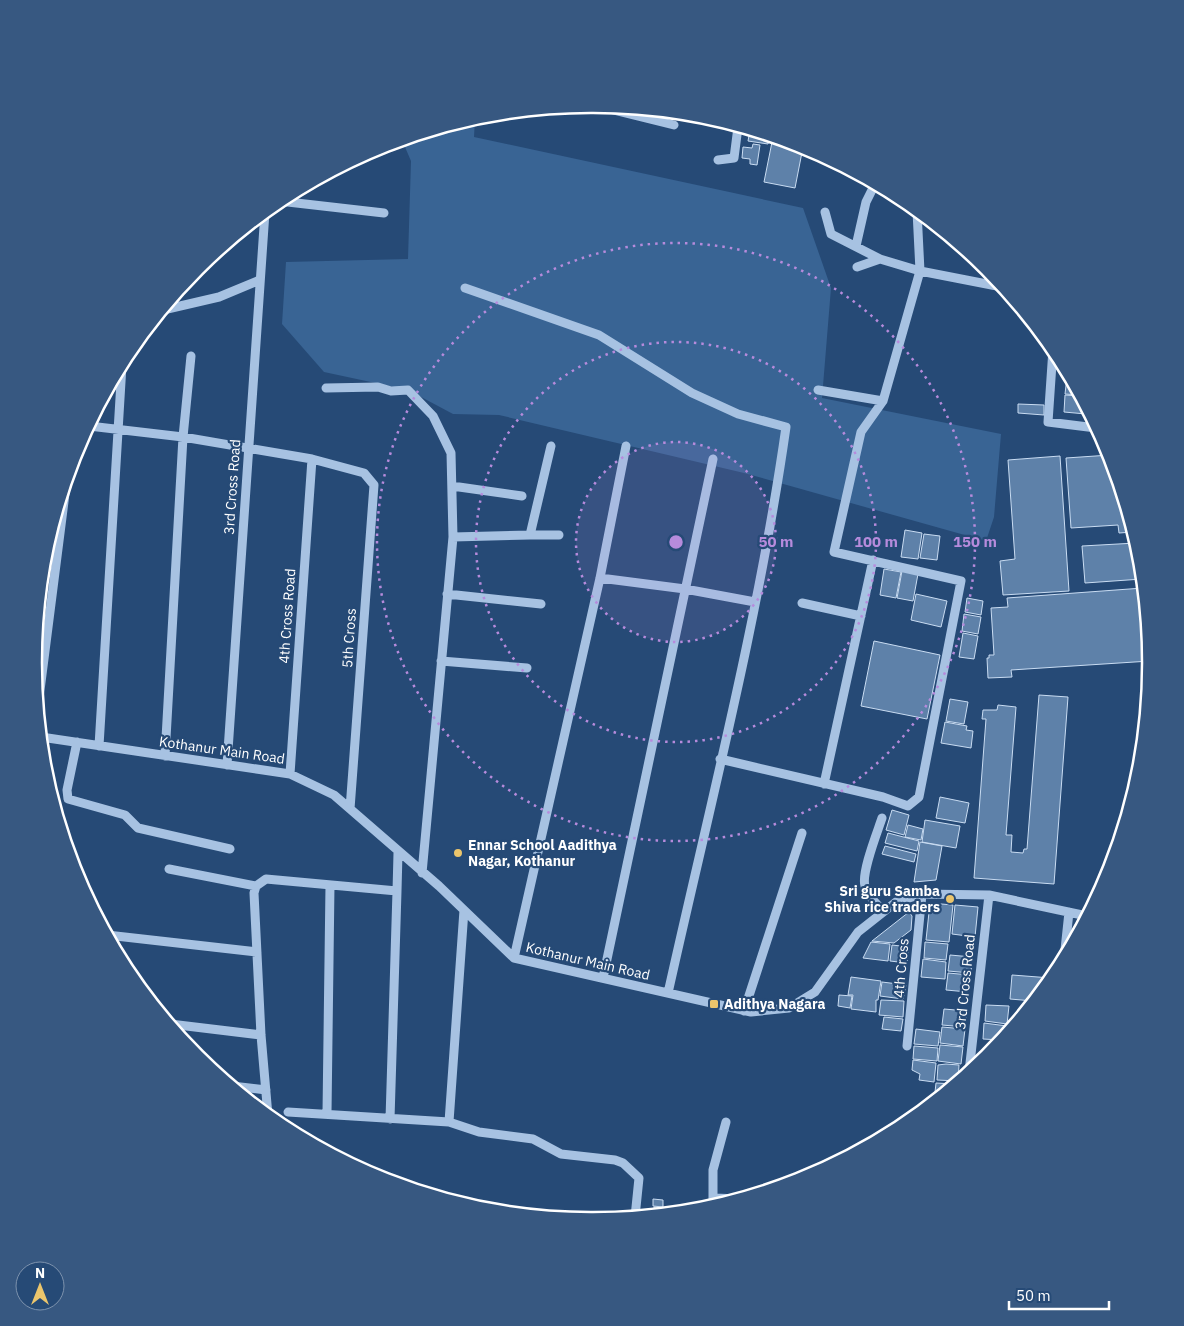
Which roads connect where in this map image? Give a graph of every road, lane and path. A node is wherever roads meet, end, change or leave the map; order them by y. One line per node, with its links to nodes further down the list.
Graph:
1 (636, 116): 2 (street)
2 (674, 125)
3 (737, 133): 4 (street)
4 (718, 160)
5 (871, 190): 11 (street)
6 (292, 203): 8 (street)
7 (824, 212): 11 (street)
8 (384, 213)
9 (917, 220): 14 (street)
10 (264, 222): 15 (street, 3rd Cross Road)
11 (856, 246): 12 (street)
12 (880, 259): 13 (street); 14 (street)
13 (857, 268)
14 (920, 271): 16 (street); 24 (street)
15 (260, 280): 18 (street); 31 (street, 3rd Cross Road)
16 (991, 285)
17 (465, 288): 44 (street)
18 (173, 308)
19 (191, 356): 28 (street)
20 (1052, 363): 26 (street)
21 (121, 380): 27 (street)
22 (326, 388): 34 (street)
23 (818, 390): 24 (street)
24 (883, 401): 40 (street)
25 (96, 427): 27 (street)
26 (1088, 427)
27 (117, 430): 28 (street); 53 (street)
28 (183, 437): 31 (street); 54 (street)
29 (551, 446): 37 (street)
30 (626, 446): 41 (street)
31 (248, 449): 32 (street); 56 (street, 3rd Cross Road)
32 (312, 459): 57 (street, 4th Cross Road); 59 (street, 5th Cross)
33 (713, 459): 42 (street)
34 (452, 486): 35 (street); 39 (street)
35 (522, 496)
36 (63, 514): 50 (street)
37 (530, 534): 38 (street); 39 (street)
38 (559, 535)
39 (453, 536): 43 (street)
40 (873, 560): 47 (street); 58 (street)
41 (600, 578): 42 (street); 78 (street)
42 (685, 589): 44 (street); 79 (street)
43 (447, 594): 46 (street); 48 (street)
44 (756, 602): 55 (street)
45 (802, 603): 47 (street)
46 (541, 604)
47 (861, 616): 58 (street)
48 (441, 661): 49 (street); 65 (street)
49 (526, 668)
50 (42, 672)
51 (48, 739): 52 (street, Kothanur Main Road)
52 (77, 742): 53 (street, Kothanur Main Road); 62 (street)
53 (99, 746): 54 (street, Kothanur Main Road)
54 (165, 756): 56 (street, Kothanur Main Road)
55 (720, 759): 58 (street); 80 (street)
56 (227, 765): 57 (street, Kothanur Main Road)
57 (290, 774): 59 (street, Kothanur Main Road)
58 (824, 784)
59 (350, 809): 63 (street, Kothanur Main Road)
60 (882, 818): 72 (street)
61 (802, 833): 81 (street)
62 (230, 849)
63 (398, 853): 65 (street, Kothanur Main Road); 68 (street)
64 (168, 869): 67 (street)
65 (422, 873): 71 (street, Kothanur Main Road)
66 (330, 885): 67 (street); 68 (street); 90 (street)
67 (256, 886): 77 (street)
68 (397, 891): 91 (street)
69 (922, 894): 70 (street, Kothanur Main Road); 72 (street, Kothanur Main Road); 84 (street, 4th Cross)
70 (989, 895): 73 (street, Kothanur Main Road); 85 (street, 3rd Cross Road)
71 (464, 910): 78 (street, Kothanur Main Road); 92 (street)
72 (884, 911): 81 (street, Kothanur Main Road)
73 (1069, 912): 74 (street, Kothanur Main Road); 76 (street)
74 (1080, 915)
75 (115, 936): 77 (street)
76 (1066, 941)
77 (257, 952): 83 (street)
78 (514, 958): 79 (street, Kothanur Main Road)
79 (603, 978): 80 (street, Kothanur Main Road)
80 (668, 994): 81 (street, Kothanur Main Road)
81 (744, 1011)
82 (179, 1025): 83 (street)
83 (261, 1035): 87 (street)
84 (907, 1046)
85 (970, 1062)
86 (243, 1087): 87 (street)
87 (266, 1090): 88 (street)
88 (267, 1106)
89 (288, 1112): 90 (street)
90 (327, 1113): 91 (street)
91 (390, 1119): 92 (street)
92 (449, 1122): 95 (street)
93 (726, 1122): 94 (street)
94 (714, 1199)
95 (636, 1210)

